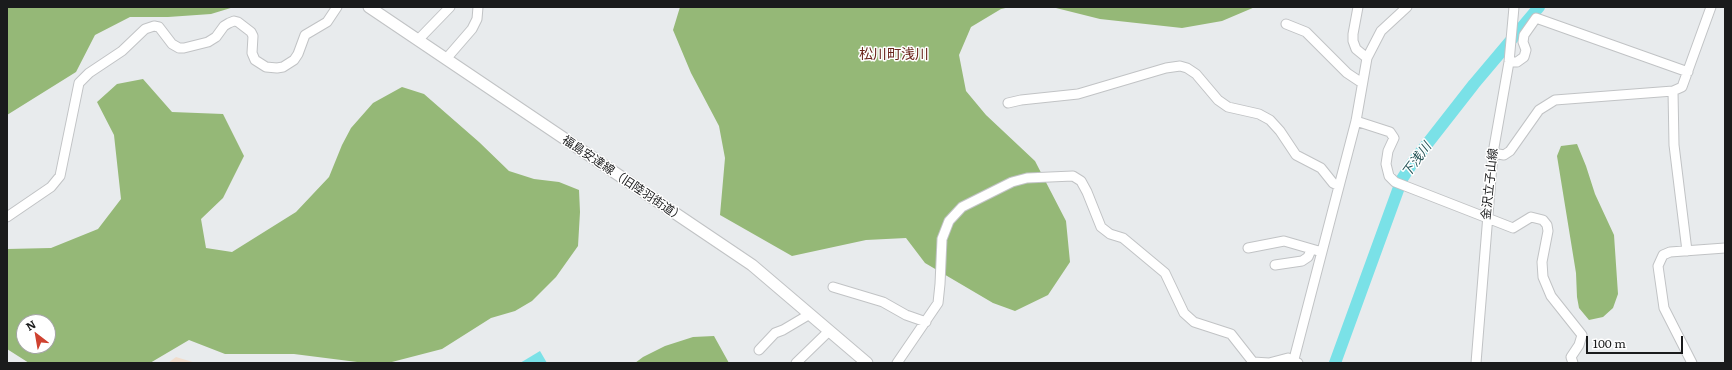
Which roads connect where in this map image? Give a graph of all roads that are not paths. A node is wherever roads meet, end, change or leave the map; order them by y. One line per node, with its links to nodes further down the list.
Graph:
1 (337, 7): 21 (street)
2 (369, 7): 10 (main road, 福島安達線（旧陸羽街道）)
3 (450, 7): 10 (street)
4 (478, 7): 13 (street)
5 (1358, 7): 11 (street)
6 (1407, 7): 11 (street)
7 (1514, 7): 12 (street, 金沢立子山線)
8 (1712, 7): 14 (street)
9 (1286, 24): 15 (street)
10 (418, 40): 13 (main road, 福島安達線（旧陸羽街道）)
11 (1367, 58): 15 (street)
12 (1509, 58): 14 (street); 19 (street, 金沢立子山線)
13 (446, 59): 30 (main road, 福島安達線（旧陸羽街道）)
14 (1688, 72): 16 (street)
15 (1362, 83): 18 (street)
16 (1673, 91): 19 (street); 26 (street)
17 (1008, 104): 20 (street)
18 (1356, 120): 20 (street); 22 (street)
19 (1493, 153): 22 (street, 金沢立子山線)
20 (1339, 186): 27 (street)
21 (7, 217)
22 (1487, 217): 38 (street, 金沢立子山線); 39 (street)
23 (1248, 248): 25 (street)
24 (1725, 248): 26 (street)
25 (1311, 250): 27 (street); 28 (street)
26 (1687, 251): 40 (street)
27 (1322, 252): 37 (street)
28 (1275, 265)
29 (833, 287): 31 (street)
30 (810, 314): 32 (main road, 福島安達線（旧陸羽街道）); 33 (street)
31 (926, 322): 36 (street); 37 (street)
32 (829, 331): 34 (street); 35 (main road, 福島安達線（旧陸羽街道）)
33 (759, 350)
34 (796, 363)
35 (867, 363)
36 (896, 363)
37 (1295, 363)
38 (1476, 363)
39 (1573, 363)
40 (1692, 363)

